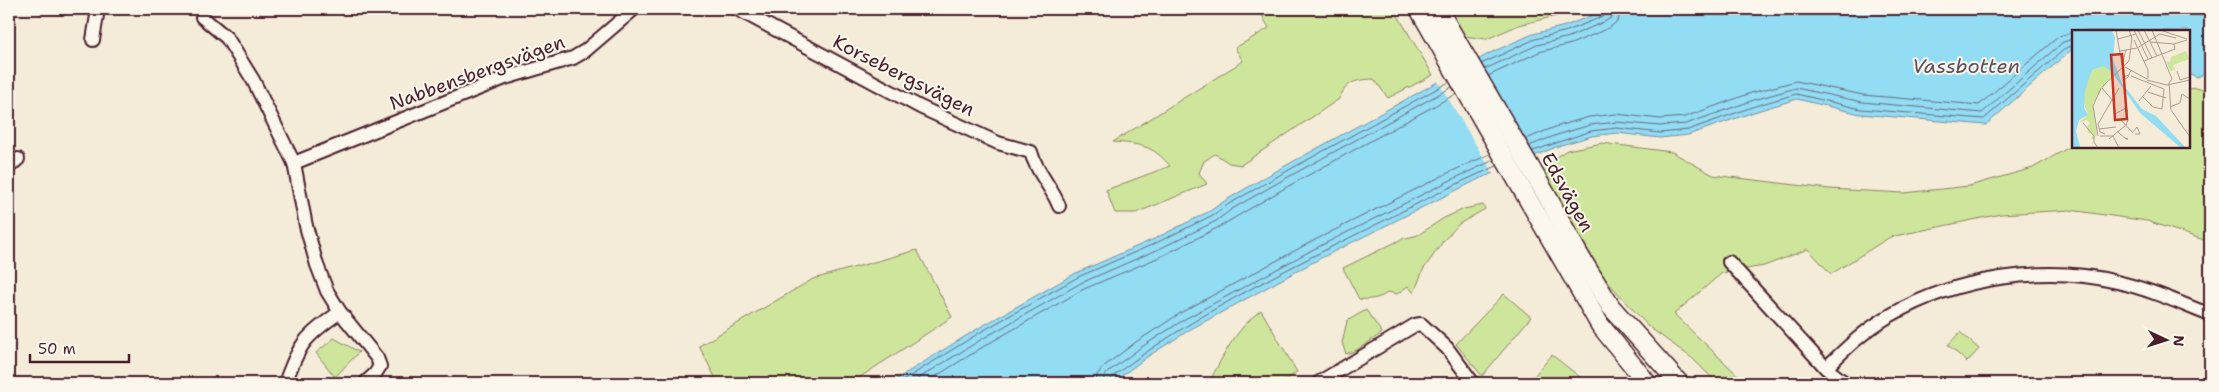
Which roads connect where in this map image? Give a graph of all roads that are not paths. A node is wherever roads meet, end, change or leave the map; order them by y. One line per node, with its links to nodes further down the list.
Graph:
1 (98, 9): 7 (street)
2 (634, 9): 9 (street, Nabbensbergsvägen)
3 (737, 9): 11 (street, Korsebergsvägen)
4 (1419, 9): 8 (main road, Edsvägen)
5 (1438, 9): 8 (main road, Edsvägen)
6 (202, 17): 9 (street)
7 (93, 40)
8 (1449, 43): 10 (main road, Edsvägen)
9 (294, 163): 13 (street)
10 (1539, 199): 20 (main road, Edsvägen); 21 (main road, Edsvägen)
11 (1059, 206)
12 (1729, 262): 15 (street)
13 (340, 312): 16 (street); 17 (street)
14 (2210, 315): 15 (street)
15 (1826, 368): 22 (street)
16 (285, 383)
17 (365, 383)
18 (1318, 383): 19 (street)
19 (1473, 383)
20 (1647, 383)
21 (1678, 383)
22 (1845, 383)

